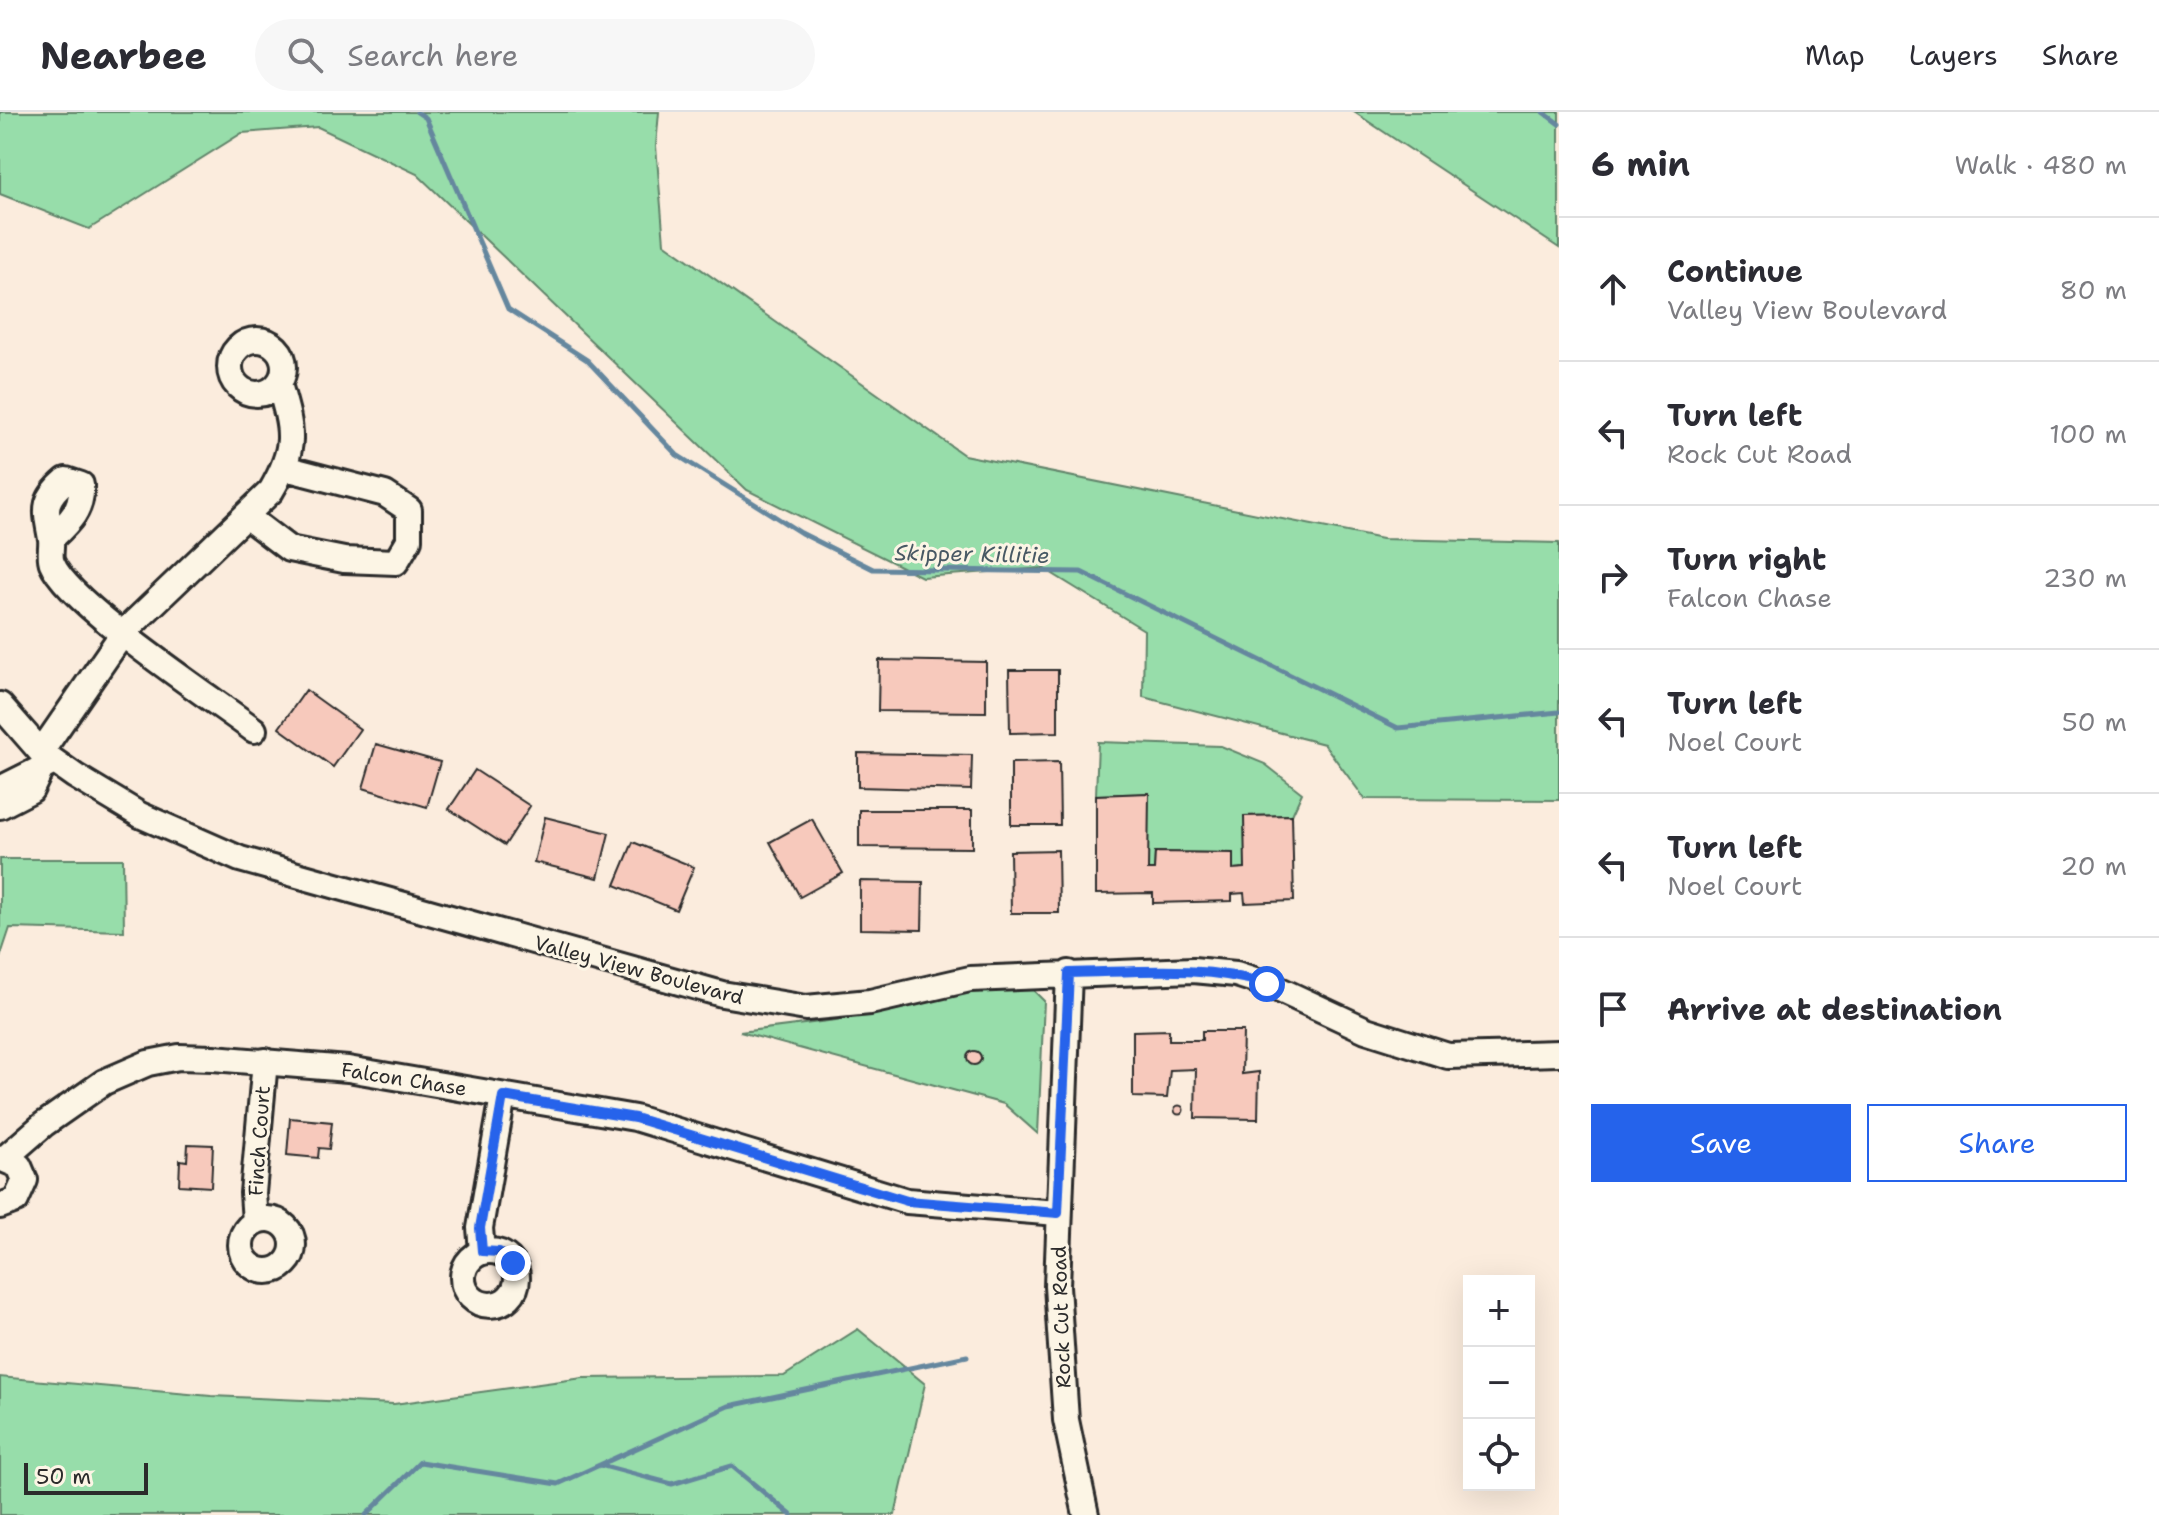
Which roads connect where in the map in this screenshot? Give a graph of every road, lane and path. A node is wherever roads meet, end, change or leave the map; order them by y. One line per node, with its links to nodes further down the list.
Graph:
1 (279, 384): 2 (street)
2 (285, 468): 3 (street); 3 (street)
3 (247, 517): 5 (street)
4 (51, 539): 5 (street)
5 (123, 633): 7 (street); 8 (street)
6 (0, 705): 8 (street, Valley View Boulevard)
7 (254, 730)
8 (45, 762): 9 (street); 10 (street); 11 (street, Valley View Boulevard)
9 (0, 789)
10 (0, 806)
11 (1069, 973): 12 (street, Valley View Boulevard); 17 (street, Rock Cut Road)
12 (1559, 1053)
13 (265, 1061): 14 (street, Falcon Chase); 15 (street, Falcon Chase); 18 (street, Finch Court)
14 (503, 1096): 17 (street, Falcon Chase); 19 (street)
15 (3, 1158): 16 (street, Falcon Chase)
16 (0, 1206)
17 (1058, 1213): 20 (street, Rock Cut Road)
18 (255, 1222)
19 (482, 1251)
20 (1086, 1515)

